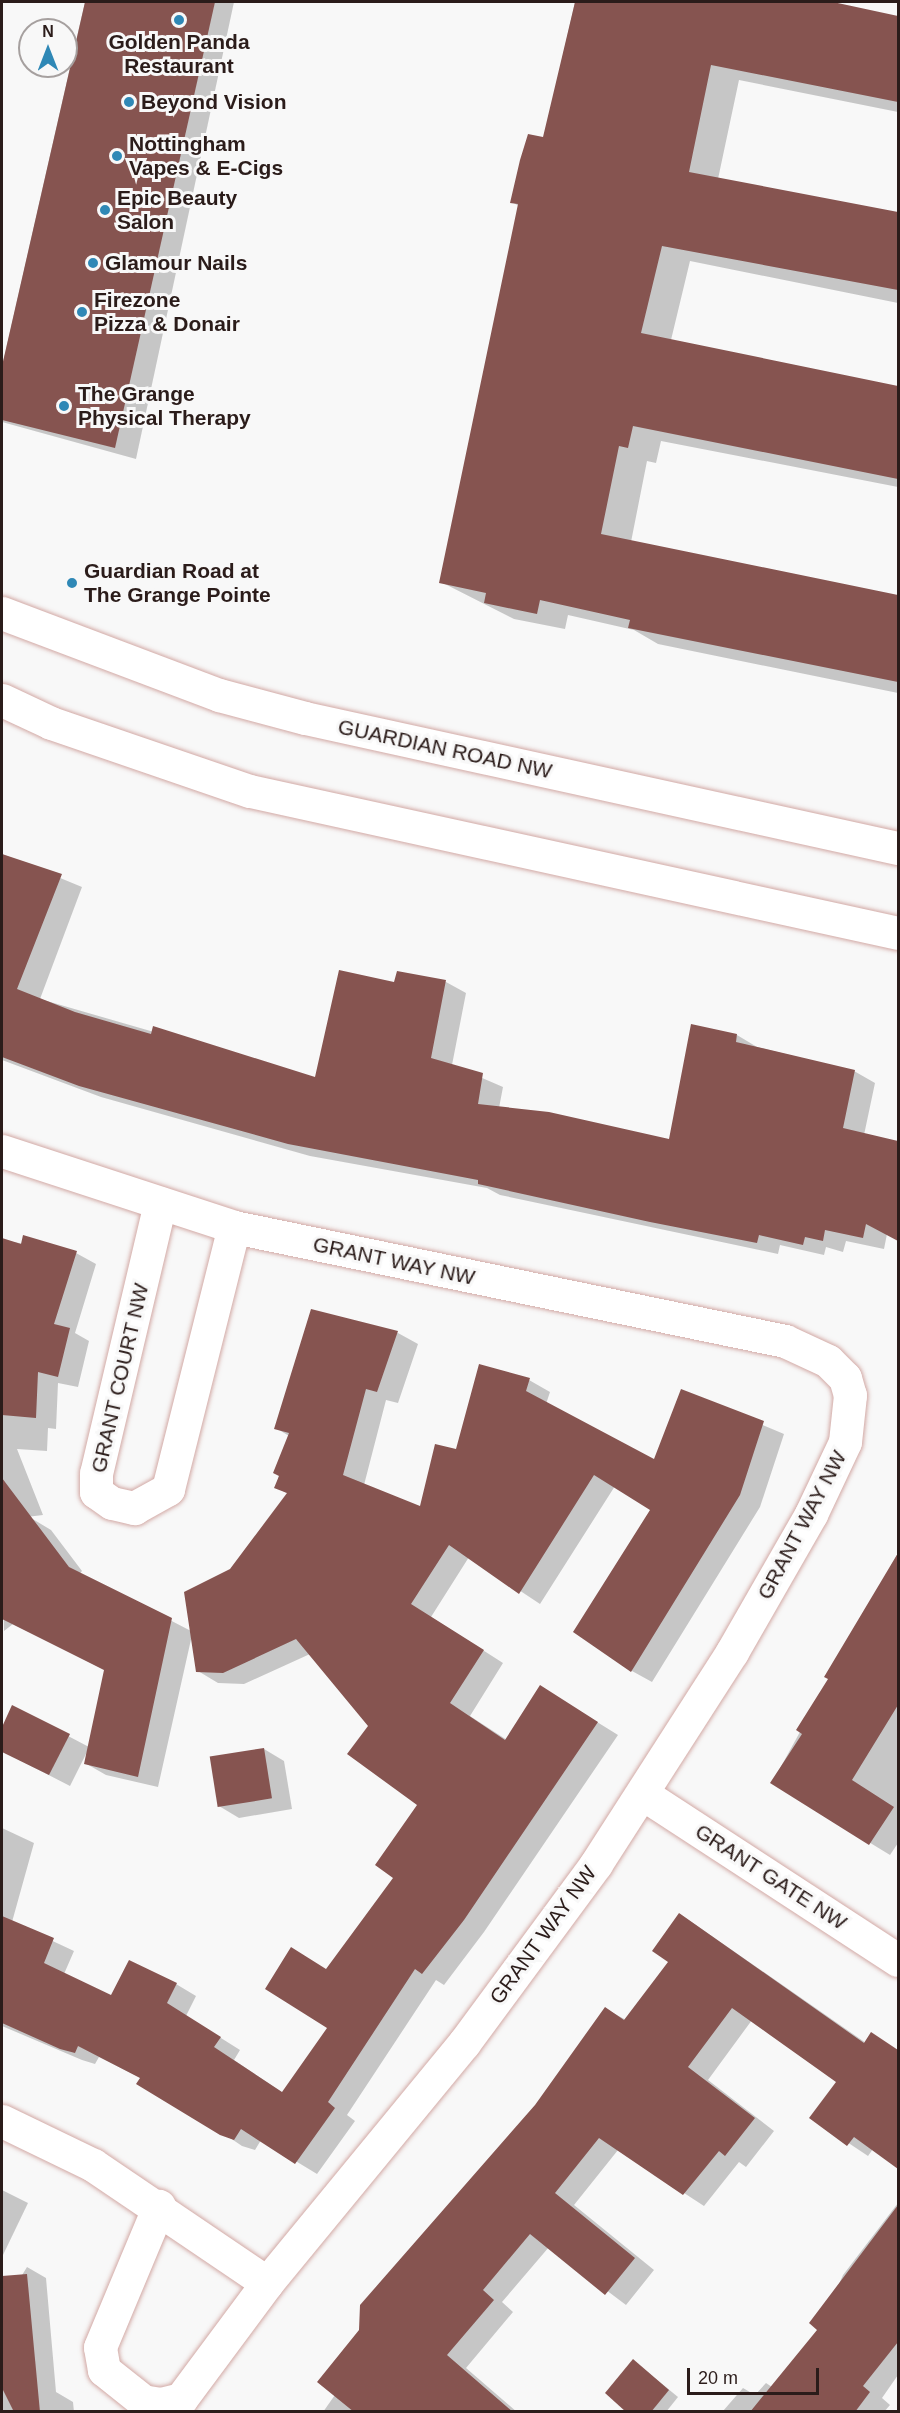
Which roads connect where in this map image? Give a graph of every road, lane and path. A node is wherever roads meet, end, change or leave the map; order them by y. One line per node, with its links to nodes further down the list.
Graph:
1 (2, 613): 3 (street, GUARDIAN ROAD NW)
2 (2, 700): 4 (street)
3 (898, 848)
4 (898, 933)
5 (2, 1150): 6 (street, GRANT WAY NW)
6 (160, 1203): 7 (street, GRANT WAY NW); 7 (street, GRANT COURT NW)
7 (234, 1227): 8 (street, GRANT WAY NW)
8 (643, 1794): 9 (street, GRANT GATE NW); 12 (street, GRANT WAY NW)
9 (898, 1960)
10 (2, 2121): 11 (street)
11 (159, 2206): 12 (street); 12 (street, GRANT WAY NW)
12 (267, 2283)

